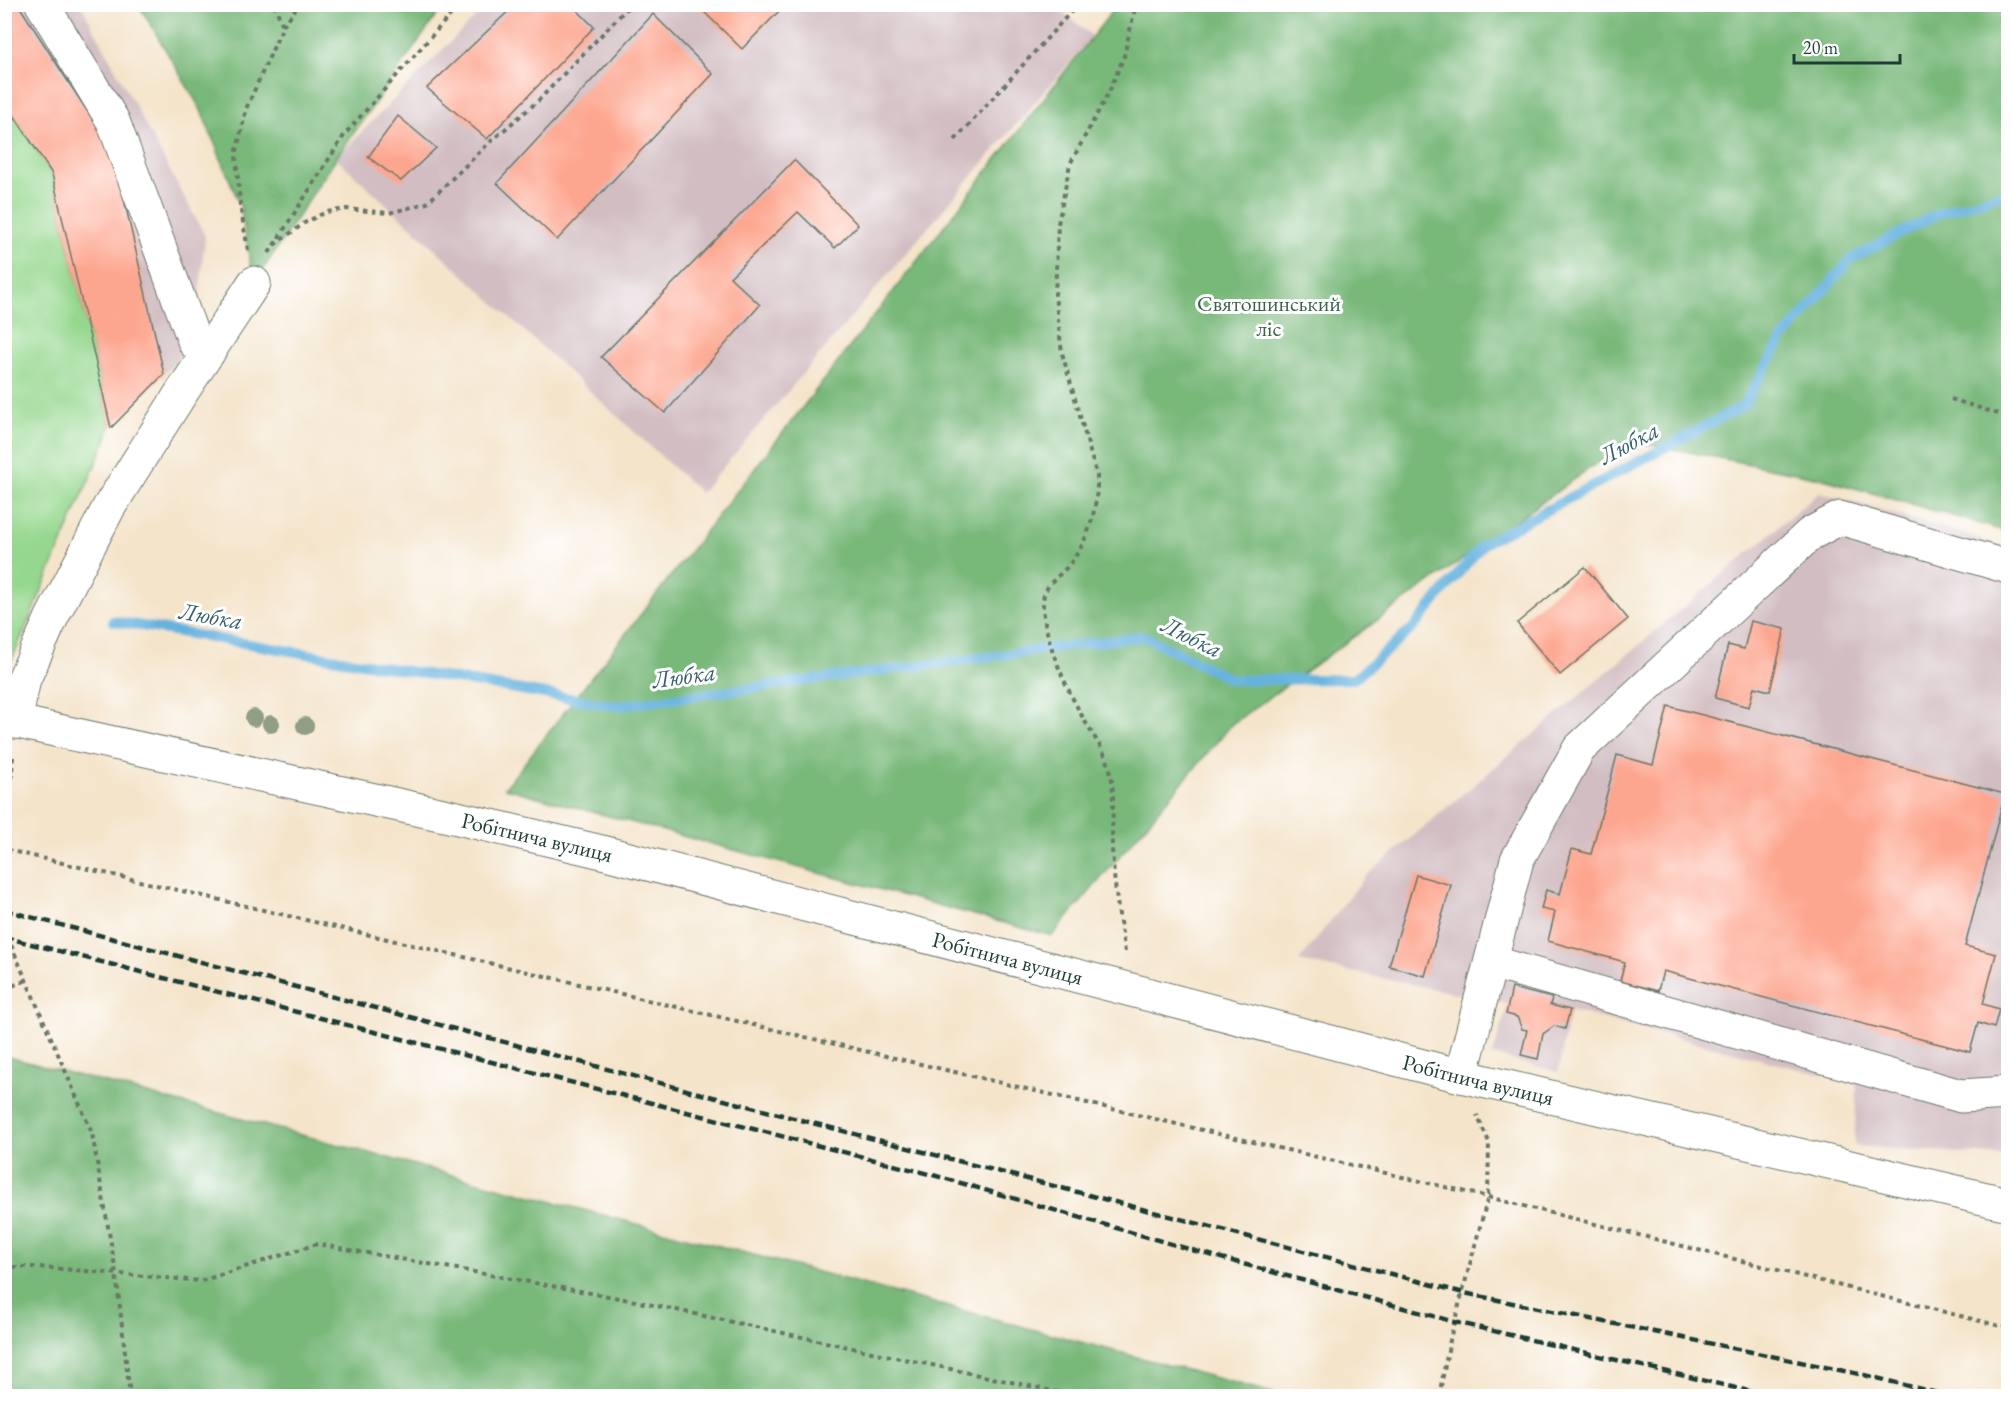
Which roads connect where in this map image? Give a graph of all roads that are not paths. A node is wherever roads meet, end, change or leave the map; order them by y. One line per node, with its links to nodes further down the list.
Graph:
1 (42, 4): 3 (street)
2 (254, 283): 3 (street)
3 (208, 353): 5 (street)
4 (2008, 567): 7 (street)
5 (14, 671): 6 (street)
6 (10, 721): 8 (street, Робітнича вулиця)
7 (1491, 962): 8 (street); 9 (street)
8 (1461, 1076): 10 (street, Робітнича вулиця)
9 (2008, 1093)
10 (2008, 1204)

